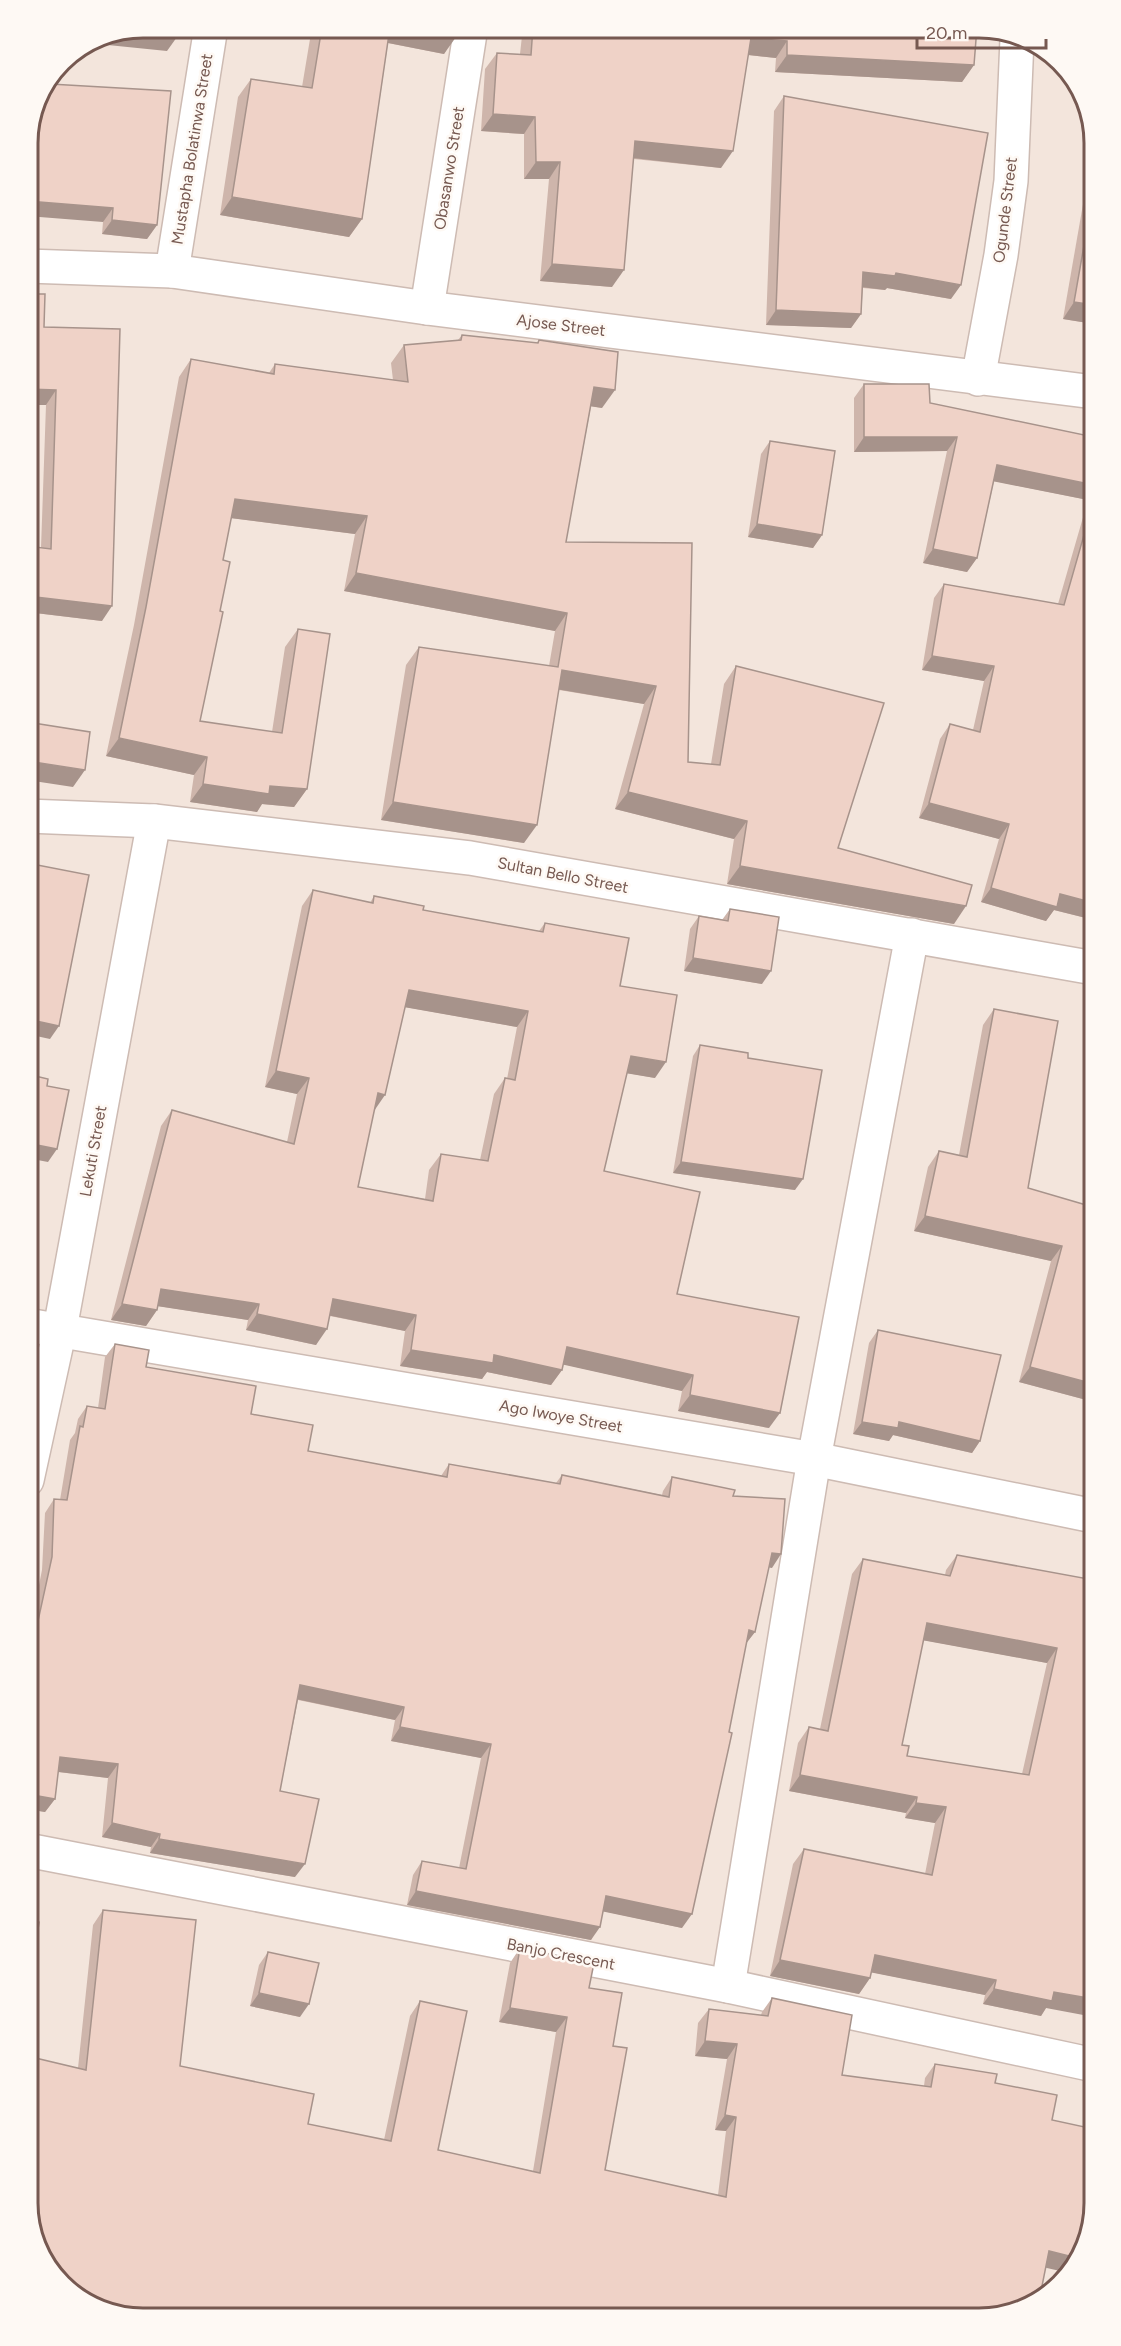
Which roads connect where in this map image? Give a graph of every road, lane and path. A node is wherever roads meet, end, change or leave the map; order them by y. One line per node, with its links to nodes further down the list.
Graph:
1 (210, 38): 5 (street, Mustapha Bolatinwa Street)
2 (469, 38): 6 (street, Obasanwo Street)
3 (1017, 44): 7 (street, Ogunde Street)
4 (38, 266): 5 (street, Ajose Street)
5 (172, 271): 6 (street, Ajose Street)
6 (427, 308): 7 (street, Ajose Street)
7 (978, 379): 8 (street, Ajose Street)
8 (1084, 391)
9 (38, 816): 10 (street, Sultan Bello Street)
10 (154, 821): 11 (street, Sultan Bello Street); 14 (street, Lekuti Street)
11 (912, 935): 12 (street, Sultan Bello Street); 16 (street)
12 (1084, 966)
13 (38, 1326): 14 (street, Ago Iwoye Street)
14 (60, 1329): 15 (street, Lekuti Street); 16 (street, Ago Iwoye Street)
15 (38, 1430)
16 (814, 1459): 17 (street, Ago Iwoye Street); 19 (street)
17 (1084, 1514)
18 (38, 1852): 19 (street, Banjo Crescent)
19 (728, 1986): 20 (street, Banjo Crescent)
20 (1084, 2063)

